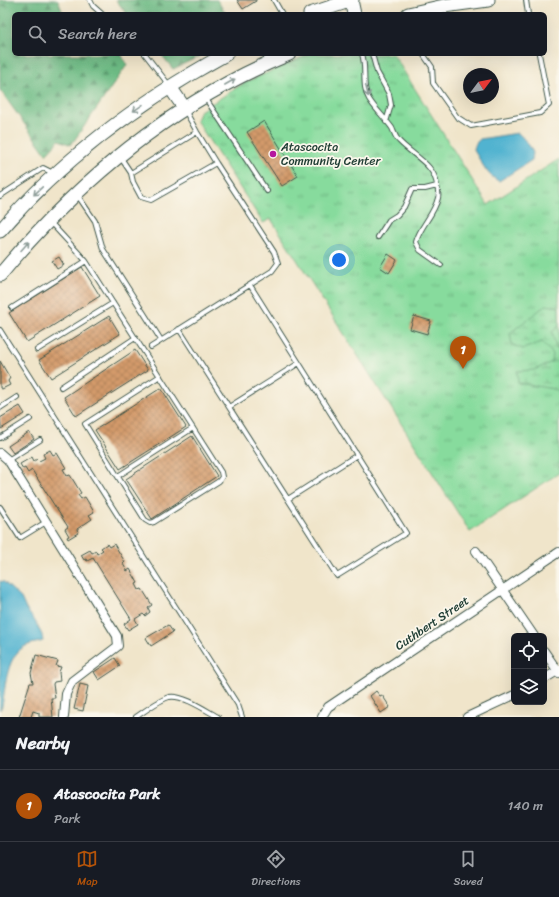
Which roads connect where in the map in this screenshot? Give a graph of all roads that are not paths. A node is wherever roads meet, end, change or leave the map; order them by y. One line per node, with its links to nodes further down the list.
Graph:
1 (90, 0): 6 (lane)
2 (274, 0): 7 (lane)
3 (351, 0): 8 (main road); 9 (main road)
4 (488, 0): 10 (main road)
5 (526, 0): 11 (lane)
6 (100, 12)
7 (281, 12)
8 (316, 12)
9 (354, 12)
10 (417, 12)
11 (528, 12)
12 (147, 56): 21 (lane)
13 (223, 56): 21 (main road)
14 (285, 56): 22 (main road, one-way to 14)
15 (363, 56): 20 (lane)
16 (373, 56): 19 (lane)
17 (424, 56): 18 (lane)
18 (539, 56)
19 (374, 60): 20 (lane); 24 (lane)
20 (365, 62): 24 (lane, one-way to 24)
21 (170, 87): 23 (main road); 29 (main road, one-way to 29)
22 (205, 97): 23 (main road); 31 (lane)
23 (185, 109): 25 (lane); 26 (main road)
24 (386, 122): 30 (lane)
25 (196, 132): 27 (lane); 28 (lane)
26 (120, 156): 28 (lane); 32 (main road)
27 (216, 163): 28 (lane); 40 (lane)
28 (131, 173)
29 (56, 174): 33 (lane); 35 (main road, one-way to 35)
30 (437, 186): 36 (lane); 38 (lane)
31 (267, 191)
32 (77, 194): 34 (main road); 46 (lane)
33 (0, 196)
34 (49, 220): 37 (lane); 39 (main road, one-way to 34)
35 (0, 231)
36 (378, 237)
37 (86, 261): 41 (lane); 42 (lane)
38 (441, 266)
39 (0, 275)
40 (250, 285): 43 (lane); 49 (lane)
41 (113, 303): 45 (lane); 48 (lane)
42 (12, 308)
43 (179, 329): 46 (lane); 53 (lane)
44 (0, 330): 77 (lane)
45 (135, 338): 50 (lane); 51 (lane)
46 (162, 340): 47 (lane)
47 (151, 347)
48 (37, 350)
49 (299, 363): 53 (lane); 60 (lane)
50 (160, 376): 56 (lane); 62 (lane)
51 (61, 387)
52 (17, 397): 54 (lane)
53 (229, 407): 63 (lane)
54 (0, 408)
55 (30, 419): 57 (lane)
56 (193, 428): 62 (lane); 62 (lane)
57 (0, 438)
58 (40, 440): 61 (lane)
59 (0, 453): 61 (street)
60 (357, 455): 63 (lane); 63 (lane)
61 (8, 460): 65 (street)
62 (118, 476)
63 (288, 499)
64 (0, 507): 65 (lane)
65 (46, 522): 74 (street)
66 (476, 551): 68 (street)
67 (559, 552): 68 (street, Cuthbert Street)
68 (503, 590): 69 (street); 78 (street, Cuthbert Street)
69 (532, 633)
70 (547, 656): 71 (street)
71 (558, 672): 72 (street)
72 (547, 678)
73 (511, 696): 79 (street)
74 (64, 717)
75 (136, 717): 76 (lane)
76 (218, 717)
77 (242, 717)
78 (322, 717)
79 (468, 717)

